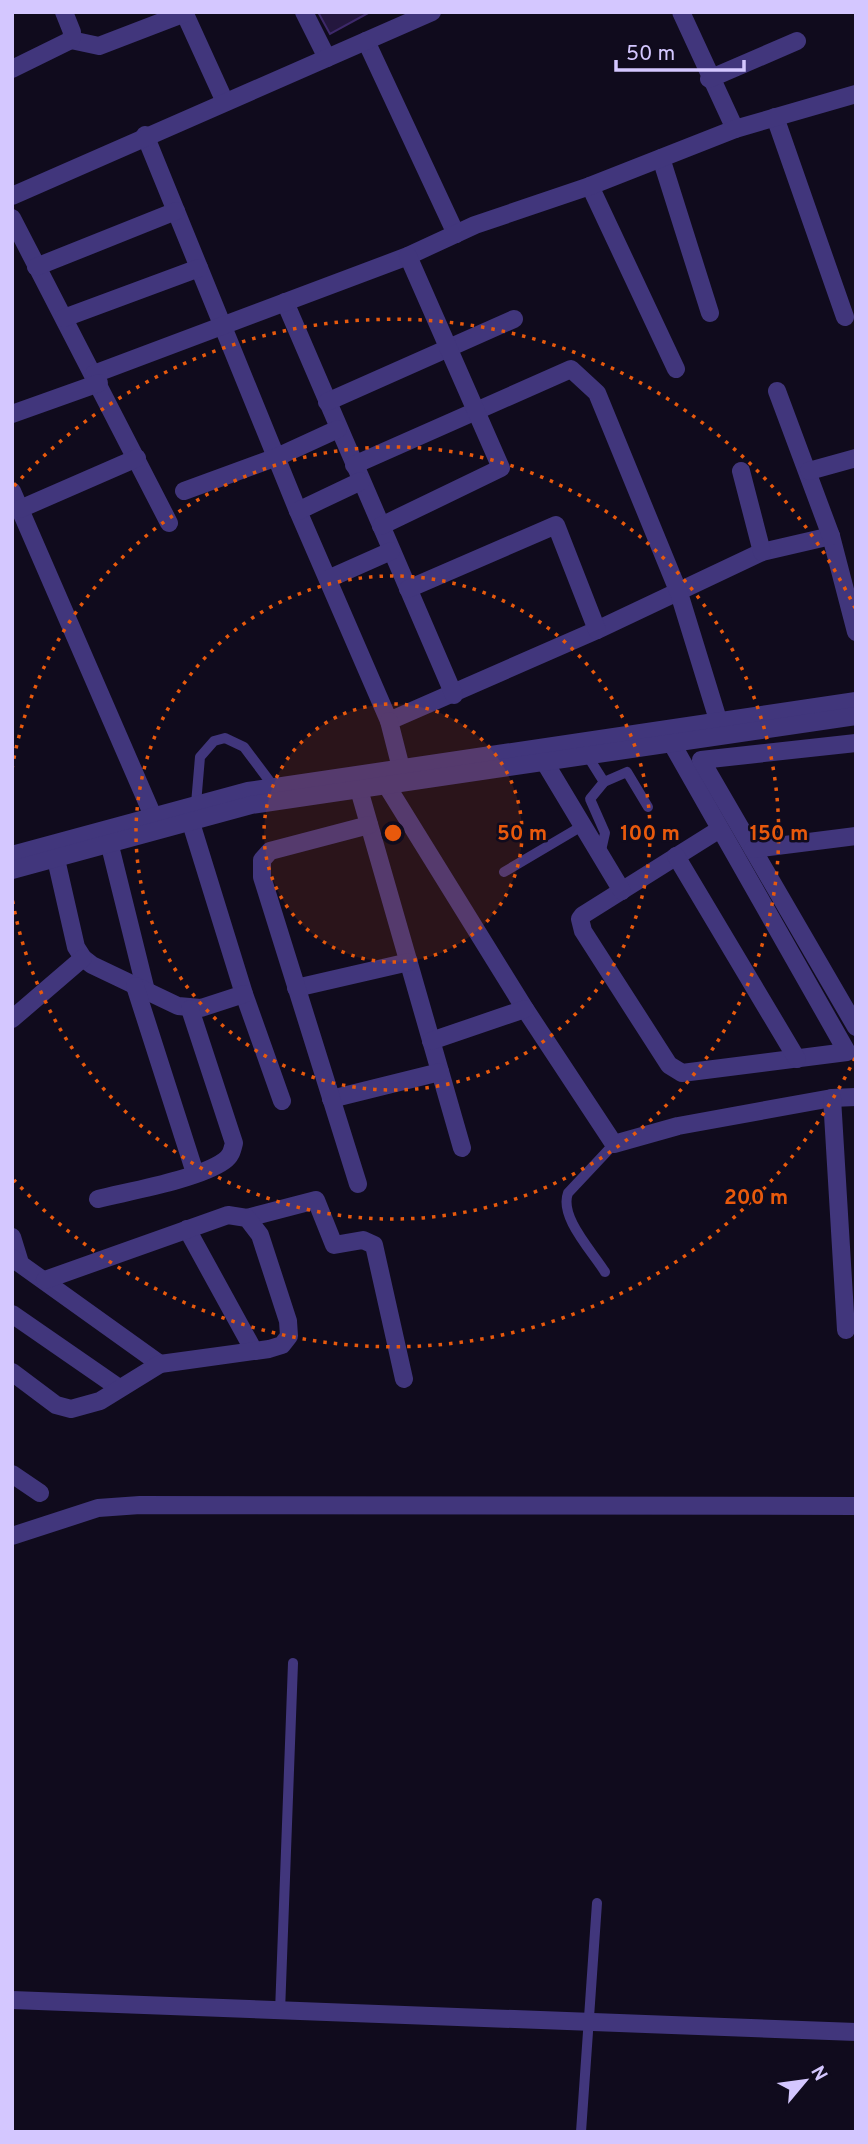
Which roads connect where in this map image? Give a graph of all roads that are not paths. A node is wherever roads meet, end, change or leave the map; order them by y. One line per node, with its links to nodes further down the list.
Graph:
1 (64, 12): 7 (street)
2 (304, 12): 10 (street)
3 (432, 12): 6 (street)
4 (681, 12): 12 (street)
5 (184, 13): 7 (street); 14 (street)
6 (402, 18): 8 (street)
7 (71, 40): 11 (street)
8 (366, 41): 10 (street); 23 (street)
9 (797, 41): 12 (street)
10 (327, 58): 14 (street)
11 (12, 69)
12 (709, 79): 16 (street)
13 (856, 94): 15 (street)
14 (225, 102): 17 (street)
15 (775, 117): 16 (street); 29 (street)
16 (734, 129): 18 (street)
17 (145, 135): 20 (street); 21 (street)
18 (661, 158): 19 (street); 28 (street)
19 (590, 186): 23 (street); 34 (street)
20 (12, 196)
21 (176, 211): 25 (street); 26 (street)
22 (12, 218): 25 (street)
23 (456, 234): 24 (street)
24 (408, 256): 27 (street); 33 (street)
25 (36, 267): 30 (street)
26 (199, 268): 30 (street); 32 (street)
27 (285, 302): 32 (street); 37 (street)
28 (710, 313)
29 (845, 317)
30 (64, 318): 35 (street)
31 (513, 319): 33 (street)
32 (222, 325): 35 (street); 41 (street)
33 (446, 349): 37 (street); 38 (street)
34 (676, 369)
35 (96, 378): 39 (street); 42 (street)
36 (778, 391): 45 (street)
37 (327, 402): 40 (street)
38 (475, 410): 46 (street); 52 (street); 58 (street)
39 (12, 414)
40 (338, 429): 41 (street); 46 (street)
41 (277, 457): 48 (street); 50 (street)
42 (137, 458): 49 (street); 51 (street)
43 (856, 458): 45 (street)
44 (741, 471): 55 (street)
45 (809, 471): 53 (street)
46 (358, 473): 50 (street); 52 (street)
47 (12, 491): 49 (street)
48 (184, 491)
49 (20, 509): 77 (street)
50 (298, 511): 56 (street)
51 (169, 523)
52 (381, 526): 54 (street)
53 (831, 536): 55 (street); 60 (street)
54 (391, 551): 56 (street); 57 (street)
55 (762, 552): 58 (street)
56 (328, 579): 64 (street)
57 (408, 589): 59 (street); 61 (street)
58 (679, 593): 59 (street); 65 (street)
59 (597, 630): 61 (street)
60 (856, 632)
61 (454, 695): 64 (street)
62 (856, 701): 65 (street)
63 (856, 716): 66 (street)
64 (389, 721): 70 (street)
65 (719, 723): 70 (street)
66 (671, 742): 68 (street); 80 (street)
67 (856, 743): 84 (street)
68 (587, 755): 69 (street); 73 (lane)
69 (544, 761): 71 (street); 79 (street)
70 (401, 768): 71 (street)
71 (383, 778): 72 (street); 97 (street)
72 (357, 782): 74 (street); 76 (street); 78 (street)
73 (604, 782): 75 (lane); 86 (lane)
74 (274, 787): 76 (street); 76 (lane)
75 (648, 807)
76 (191, 810): 77 (street); 82 (street); 95 (street)
77 (153, 816): 83 (street)
78 (369, 825): 92 (street); 94 (street)
79 (582, 826): 86 (street); 89 (lane)
80 (720, 829): 87 (street); 101 (street)
81 (856, 836): 84 (street)
82 (109, 842): 83 (street); 93 (street)
83 (54, 849): 85 (street); 88 (street); 91 (street)
84 (753, 849): 99 (street)
85 (12, 855)
86 (600, 855): 90 (street)
87 (676, 856): 90 (street); 101 (street)
88 (12, 870)
89 (504, 873)
90 (622, 891): 101 (street)
91 (83, 958): 93 (street); 98 (street)
92 (409, 962): 94 (street); 100 (street)
93 (140, 988): 96 (street); 109 (street)
94 (296, 988): 105 (street)
95 (244, 994): 96 (street); 106 (street)
96 (190, 1009): 109 (street)
97 (525, 1009): 100 (street); 107 (street)
98 (12, 1019)
99 (856, 1027)
100 (431, 1041): 102 (street)
101 (797, 1059)
102 (440, 1072): 105 (street); 108 (street)
103 (856, 1097): 104 (street)
104 (832, 1098): 107 (street); 119 (street)
105 (331, 1099): 110 (street)
106 (282, 1101)
107 (614, 1144): 116 (lane)
108 (462, 1148)
109 (195, 1173): 111 (street)
110 (358, 1184)
111 (98, 1199)
112 (247, 1218): 113 (street); 120 (street); 123 (street)
113 (187, 1230): 117 (street); 120 (street)
114 (12, 1237): 115 (street)
115 (16, 1260): 117 (street)
116 (605, 1272)
117 (45, 1280): 121 (street)
118 (12, 1314): 124 (street)
119 (846, 1330)
120 (254, 1351): 121 (street)
121 (160, 1364): 124 (street)
122 (12, 1372): 124 (street)
123 (404, 1379)
124 (119, 1388)
125 (12, 1474): 126 (street)
126 (40, 1493)
127 (856, 1506): 128 (street)
128 (12, 1536)
129 (293, 1663): 132 (lane)
130 (597, 1903): 133 (lane)
131 (12, 2000): 132 (street)
132 (280, 2012): 133 (street)
133 (588, 2021): 134 (street); 135 (lane)
134 (856, 2032)
135 (580, 2132)

